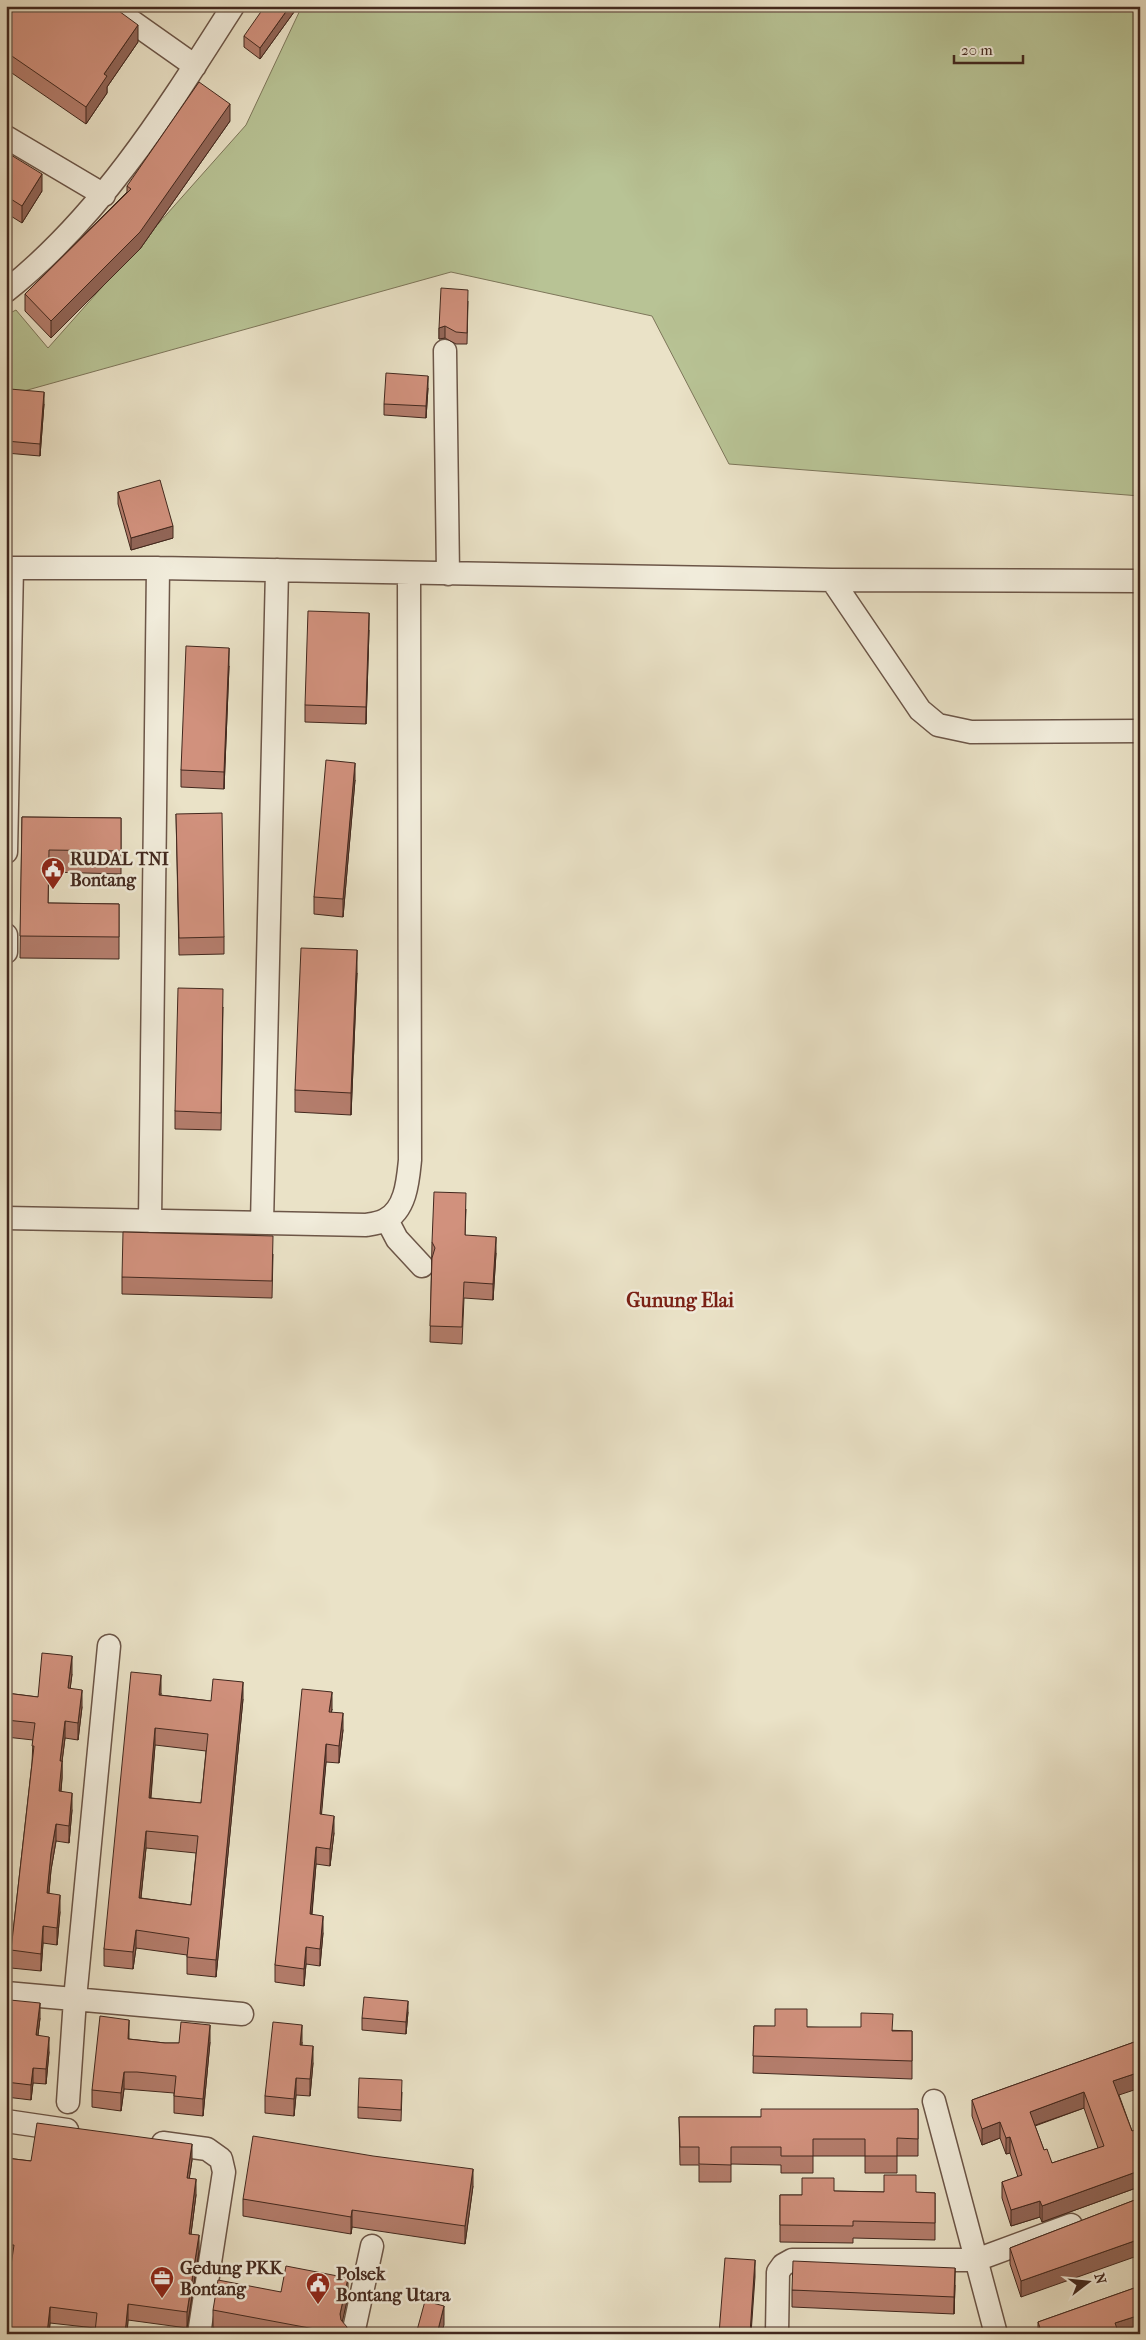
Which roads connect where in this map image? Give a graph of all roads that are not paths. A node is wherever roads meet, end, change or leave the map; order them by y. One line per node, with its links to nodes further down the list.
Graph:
1 (110, 6): 3 (street)
2 (234, 6): 3 (street)
3 (195, 66): 5 (street)
4 (6, 137): 5 (street)
5 (104, 195): 6 (street)
6 (6, 291)
7 (445, 351): 12 (street)
8 (9, 568): 9 (street); 16 (street)
9 (158, 568): 10 (street); 21 (street)
10 (276, 570): 11 (street); 22 (street)
11 (409, 573): 12 (street); 20 (street)
12 (448, 574): 13 (street)
13 (832, 580): 14 (street); 15 (street)
14 (1140, 581)
15 (1140, 731)
16 (6, 852)
17 (6, 935): 18 (street)
18 (6, 952)
19 (6, 1218): 21 (street)
20 (386, 1220): 22 (street); 23 (street)
21 (150, 1221): 22 (street)
22 (262, 1223)
23 (422, 1266)
24 (108, 1646): 26 (street)
25 (6, 1993): 26 (street)
26 (75, 1999): 27 (street); 29 (street)
27 (242, 2014)
28 (934, 2101): 35 (street)
29 (68, 2102)
30 (6, 2121): 31 (street)
31 (92, 2134)
32 (140, 2140): 36 (street)
33 (1094, 2216): 35 (street)
34 (372, 2246): 37 (street)
35 (976, 2260): 38 (street); 39 (street)
36 (200, 2334)
37 (353, 2334)
38 (777, 2334)
39 (996, 2334)

